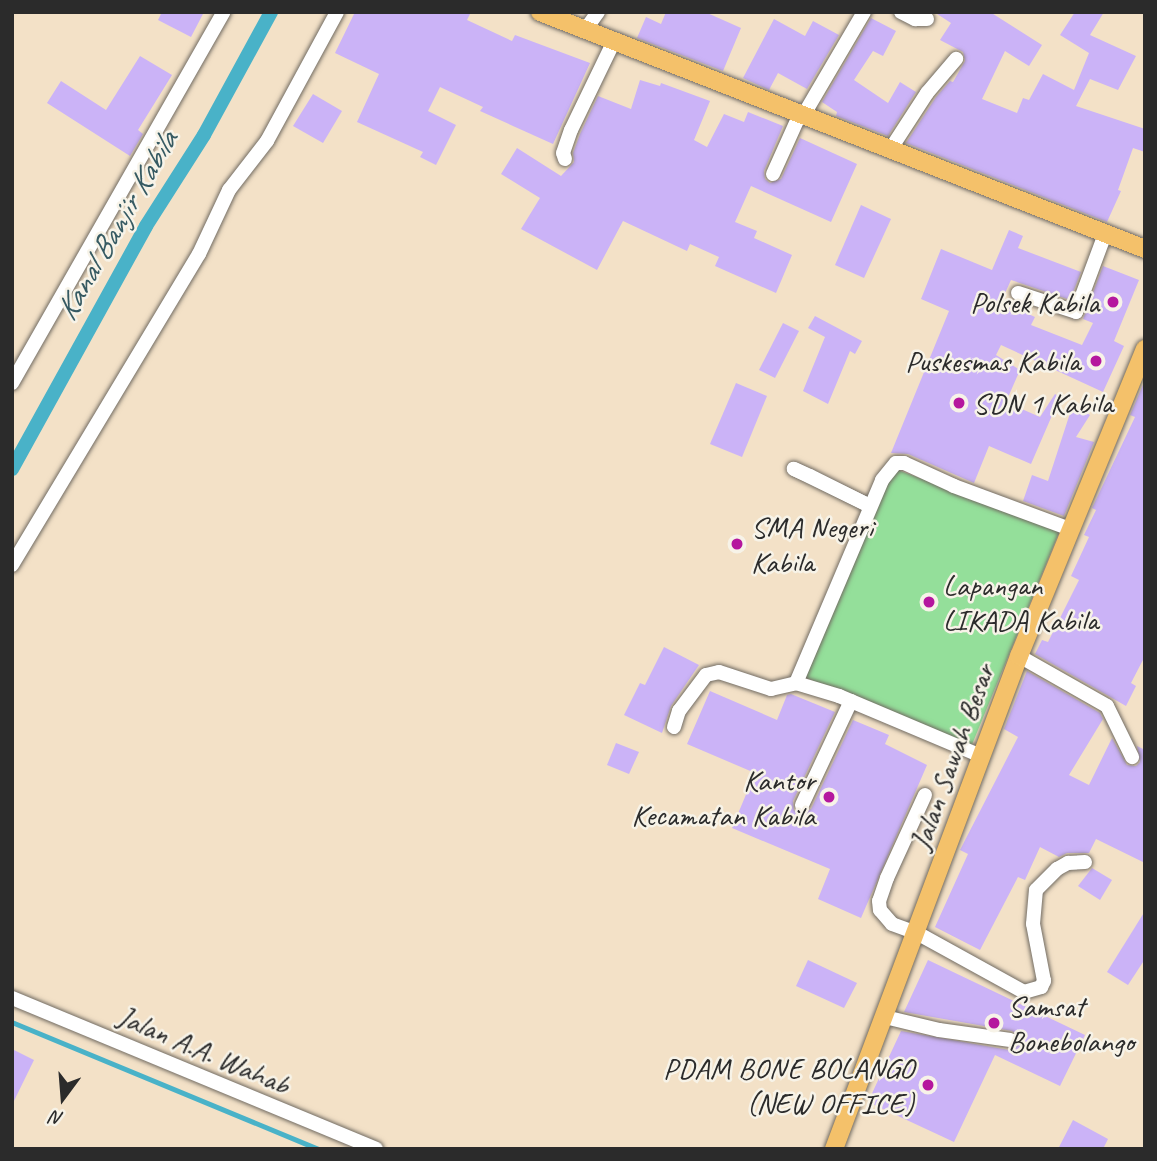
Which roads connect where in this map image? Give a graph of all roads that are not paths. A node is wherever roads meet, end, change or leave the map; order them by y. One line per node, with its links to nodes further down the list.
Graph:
1 (224, 12): 19 (street)
2 (337, 12): 21 (street)
3 (540, 12): 8 (main road)
4 (598, 12): 8 (street)
5 (864, 12): 11 (street)
6 (901, 12): 7 (street)
7 (927, 19)
8 (586, 30): 9 (main road)
9 (614, 41): 11 (main road); 13 (street)
10 (956, 59): 12 (street)
11 (801, 115): 12 (main road); 14 (street)
12 (890, 150): 15 (main road)
13 (565, 159)
14 (773, 174)
15 (1105, 234): 16 (main road); 17 (street)
16 (1145, 249)
17 (1018, 293)
18 (1144, 354): 20 (main road, Jalan Sawah Besar)
19 (12, 383)
20 (1070, 529): 22 (main road, Jalan Sawah Besar); 23 (street)
21 (12, 565)
22 (1019, 656): 26 (main road, Jalan Sawah Besar); 27 (street)
23 (796, 683): 24 (street); 25 (street)
24 (851, 701): 26 (street); 29 (street)
25 (674, 727)
26 (981, 756): 31 (main road, Jalan Sawah Besar)
27 (1132, 757)
28 (925, 794): 31 (street)
29 (802, 804)
30 (1085, 862): 31 (street)
31 (917, 933): 33 (main road, Jalan Sawah Besar)
32 (12, 998): 35 (street, Jalan A.A. Wahab)
33 (885, 1017): 34 (street); 36 (main road, Jalan Sawah Besar)
34 (1010, 1040)
35 (376, 1149)
36 (834, 1149)

